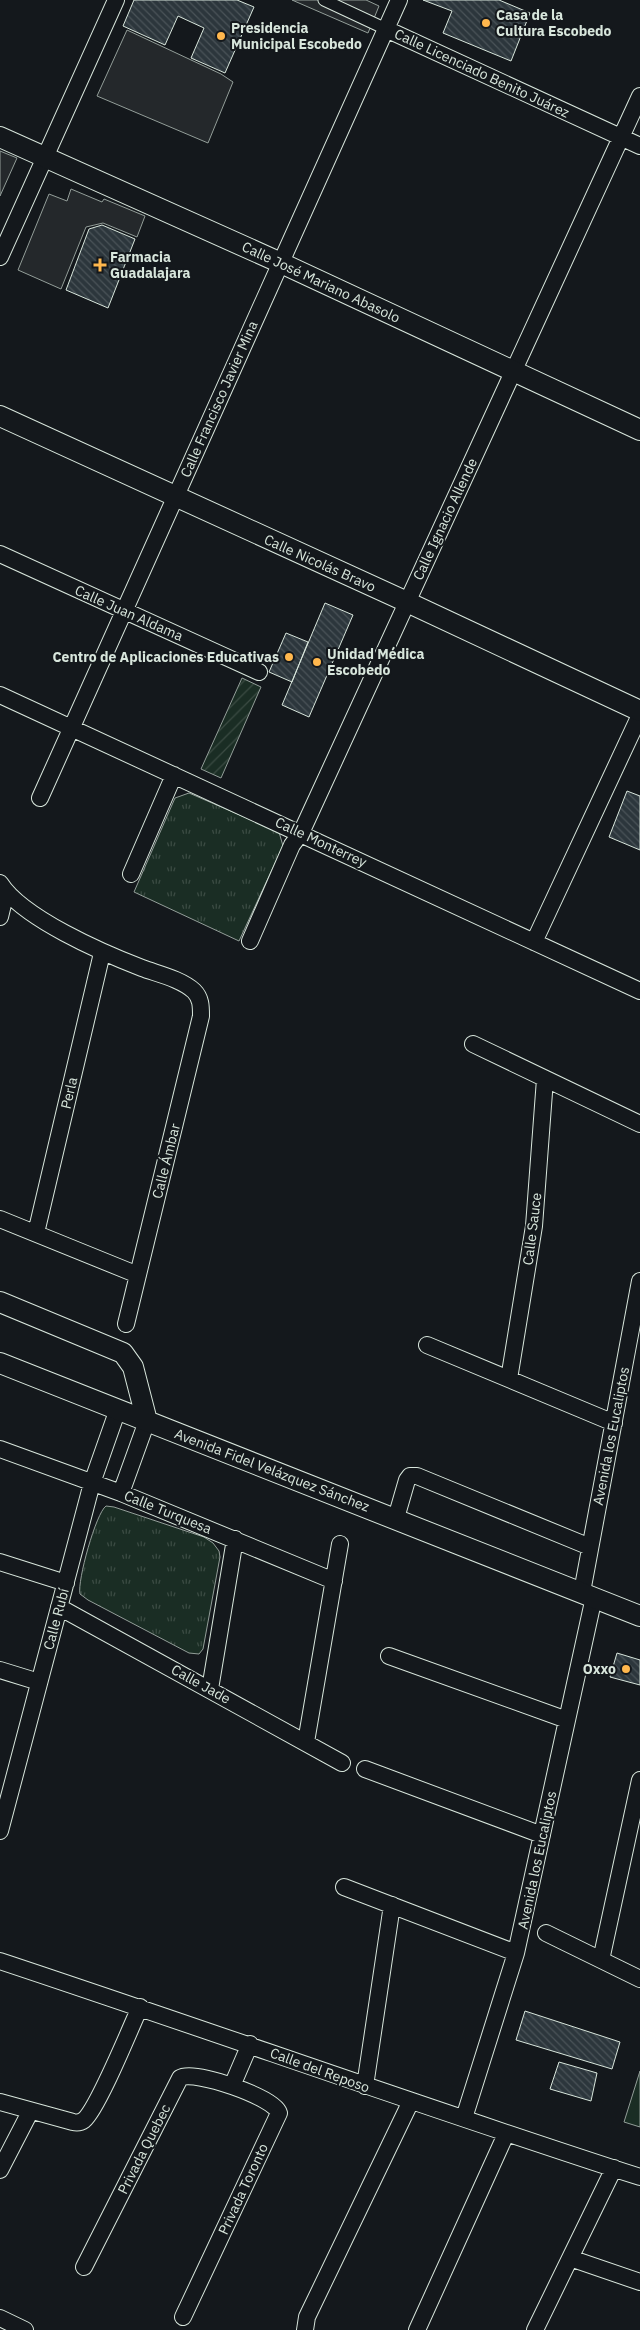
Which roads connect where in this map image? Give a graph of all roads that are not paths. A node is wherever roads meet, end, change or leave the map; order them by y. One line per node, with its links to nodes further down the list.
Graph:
1 (116, 0): 9 (street)
2 (324, 0): 4 (street, Calle Licenciado Benito Juárez)
3 (399, 0): 4 (street, Calle Francisco Javier Mina)
4 (386, 29): 7 (street, Calle Licenciado Benito Juárez); 11 (street, Calle Francisco Javier Mina)
5 (640, 96): 7 (street, Calle Ignacio Allende)
6 (0, 137): 9 (street, Calle José Mariano Abasolo)
7 (622, 137): 8 (street, Calle Licenciado Benito Juárez); 12 (street, Calle Ignacio Allende)
8 (640, 146)
9 (46, 157): 10 (street); 11 (street, Calle José Mariano Abasolo)
10 (0, 258)
11 (281, 263): 12 (street, Calle José Mariano Abasolo); 15 (street, Calle Francisco Javier Mina)
12 (514, 372): 14 (street, Calle José Mariano Abasolo); 17 (street, Calle Ignacio Allende)
13 (0, 416): 15 (street, Calle Nicolás Bravo)
14 (640, 430)
15 (175, 498): 17 (street, Calle Nicolás Bravo); 18 (street, Calle Francisco Javier Mina)
16 (0, 554): 18 (street, Calle Juan Aldama)
17 (406, 602): 21 (street, Calle Nicolás Bravo); 25 (street, Calle Ignacio Allende)
18 (124, 611): 19 (street, Calle Juan Aldama); 22 (street, Calle Francisco Javier Mina)
19 (259, 672)
20 (0, 695): 22 (street, Calle Monterrey)
21 (640, 713): 30 (street)
22 (71, 728): 23 (street, Calle Monterrey); 24 (street, Calle Francisco Javier Mina)
23 (174, 775): 25 (street, Calle Monterrey); 26 (street)
24 (40, 798)
25 (301, 833): 29 (street, Calle Ignacio Allende); 30 (street, Calle Monterrey)
26 (131, 874)
27 (3, 887): 28 (street); 31 (street)
28 (0, 917)
29 (250, 941)
30 (534, 942): 32 (street, Calle Monterrey)
31 (102, 953): 37 (street, Perla); 38 (street, Calle Ámbar)
32 (640, 991)
33 (473, 1044): 34 (street)
34 (545, 1079): 35 (street); 44 (street, Calle Sauce)
35 (640, 1124)
36 (0, 1219): 37 (street)
37 (36, 1233): 38 (street)
38 (138, 1275): 41 (street, Calle Ámbar)
39 (640, 1281): 47 (street, Avenida los Eucaliptos)
40 (0, 1302): 46 (street)
41 (126, 1324)
42 (427, 1344): 44 (street)
43 (0, 1363): 45 (street, Avenida Fidel Velázquez Sánchez)
44 (510, 1379): 47 (street)
45 (118, 1409): 46 (street, Avenida Fidel Velázquez Sánchez); 49 (street, Calle Rubí)
46 (147, 1421): 50 (street); 51 (street, Avenida Fidel Velázquez Sánchez)
47 (614, 1423): 54 (street, Avenida los Eucaliptos)
48 (0, 1449): 49 (street, Calle Turquesa)
49 (92, 1483): 50 (street, Calle Turquesa); 57 (street, Calle Rubí)
50 (121, 1493): 52 (street, Calle Turquesa)
51 (396, 1518): 54 (street); 58 (street, Avenida Fidel Velázquez Sánchez)
52 (235, 1539): 56 (street, Calle Turquesa); 64 (street)
53 (340, 1544): 56 (street)
54 (590, 1548): 58 (street, Avenida los Eucaliptos)
55 (0, 1562): 57 (street)
56 (334, 1581): 66 (street)
57 (66, 1582): 59 (street, Calle Rubí)
58 (588, 1594): 60 (street, Avenida Fidel Velázquez Sánchez); 65 (street, Avenida los Eucaliptos)
59 (59, 1608): 63 (street, Calle Rubí); 64 (street, Calle Jade)
60 (640, 1616)
61 (389, 1656): 65 (street)
62 (0, 1670): 63 (street)
63 (39, 1682): 70 (street, Calle Rubí)
64 (210, 1689): 66 (street, Calle Jade)
65 (567, 1720): 72 (street, Avenida los Eucaliptos)
66 (306, 1742): 67 (street, Calle Jade)
67 (342, 1763)
68 (365, 1770): 72 (street)
69 (640, 1780): 73 (street)
70 (6, 1781): 71 (street, Calle Rubí)
71 (0, 1831)
72 (542, 1835): 77 (street, Avenida los Eucaliptos)
73 (634, 1839): 78 (street)
74 (344, 1888): 75 (street)
75 (392, 1906): 77 (street); 84 (street)
76 (546, 1933): 78 (street)
77 (516, 1953): 88 (street, Avenida los Eucaliptos)
78 (601, 1960): 80 (street)
79 (0, 1962): 81 (street, Calle del Reposo)
80 (640, 1979)
81 (140, 2007): 82 (street, Calle del Reposo); 87 (street)
82 (250, 2044): 83 (street); 84 (street, Calle del Reposo)
83 (232, 2086): 94 (street, Privada Quebec); 96 (street, Privada Toronto)
84 (365, 2086): 86 (street, Calle del Reposo)
85 (0, 2102): 87 (street)
86 (411, 2102): 88 (street, Calle del Reposo); 99 (street)
87 (30, 2112): 91 (street)
88 (464, 2118): 89 (street, Calle del Reposo)
89 (506, 2134): 90 (street, Calle del Reposo); 100 (street)
90 (614, 2168): 92 (street, Calle del Reposo); 93 (street)
91 (0, 2170)
92 (640, 2177)
93 (570, 2258): 95 (street); 101 (street)
94 (84, 2267)
95 (640, 2282)
96 (183, 2317)
97 (0, 2318): 98 (street)
98 (25, 2330)
99 (305, 2330)
100 (416, 2330)
101 (535, 2330)

